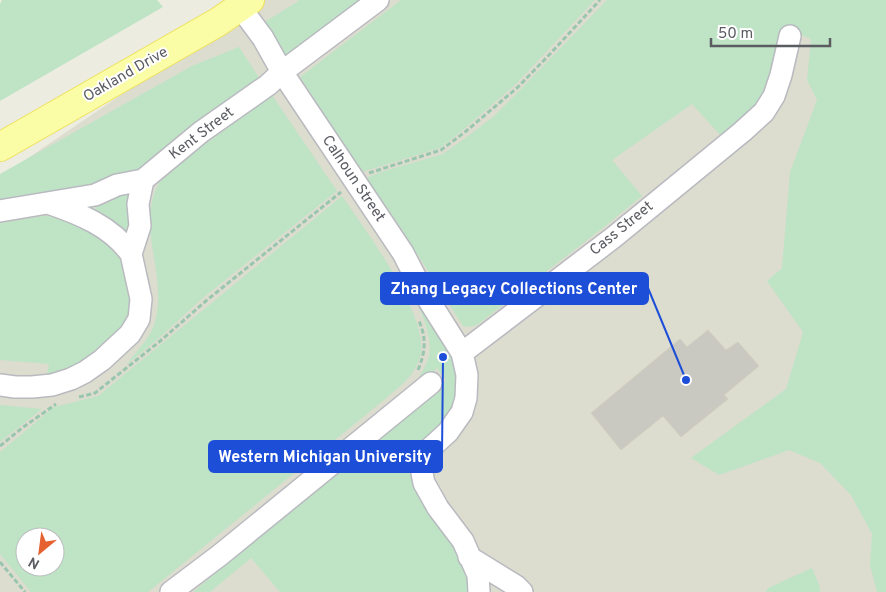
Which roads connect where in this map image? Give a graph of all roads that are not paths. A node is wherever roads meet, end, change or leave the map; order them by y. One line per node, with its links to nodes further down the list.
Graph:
1 (378, 0): 4 (street, Kent Street)
2 (245, 4): 4 (street, Calhoun Street); 5 (main road, Oakland Drive)
3 (790, 36): 10 (street, Cass Street)
4 (282, 72): 6 (street, Kent Street); 10 (street, Calhoun Street)
5 (0, 147)
6 (143, 180): 7 (street, Kent Street); 9 (street)
7 (47, 202): 8 (street, Kent Street); 9 (street)
8 (0, 211)
9 (131, 254): 12 (street)
10 (462, 353): 13 (street)
11 (424, 379): 14 (street)
12 (0, 385)
13 (470, 556): 15 (street); 16 (street)
14 (171, 592)
15 (479, 592)
16 (522, 592)

